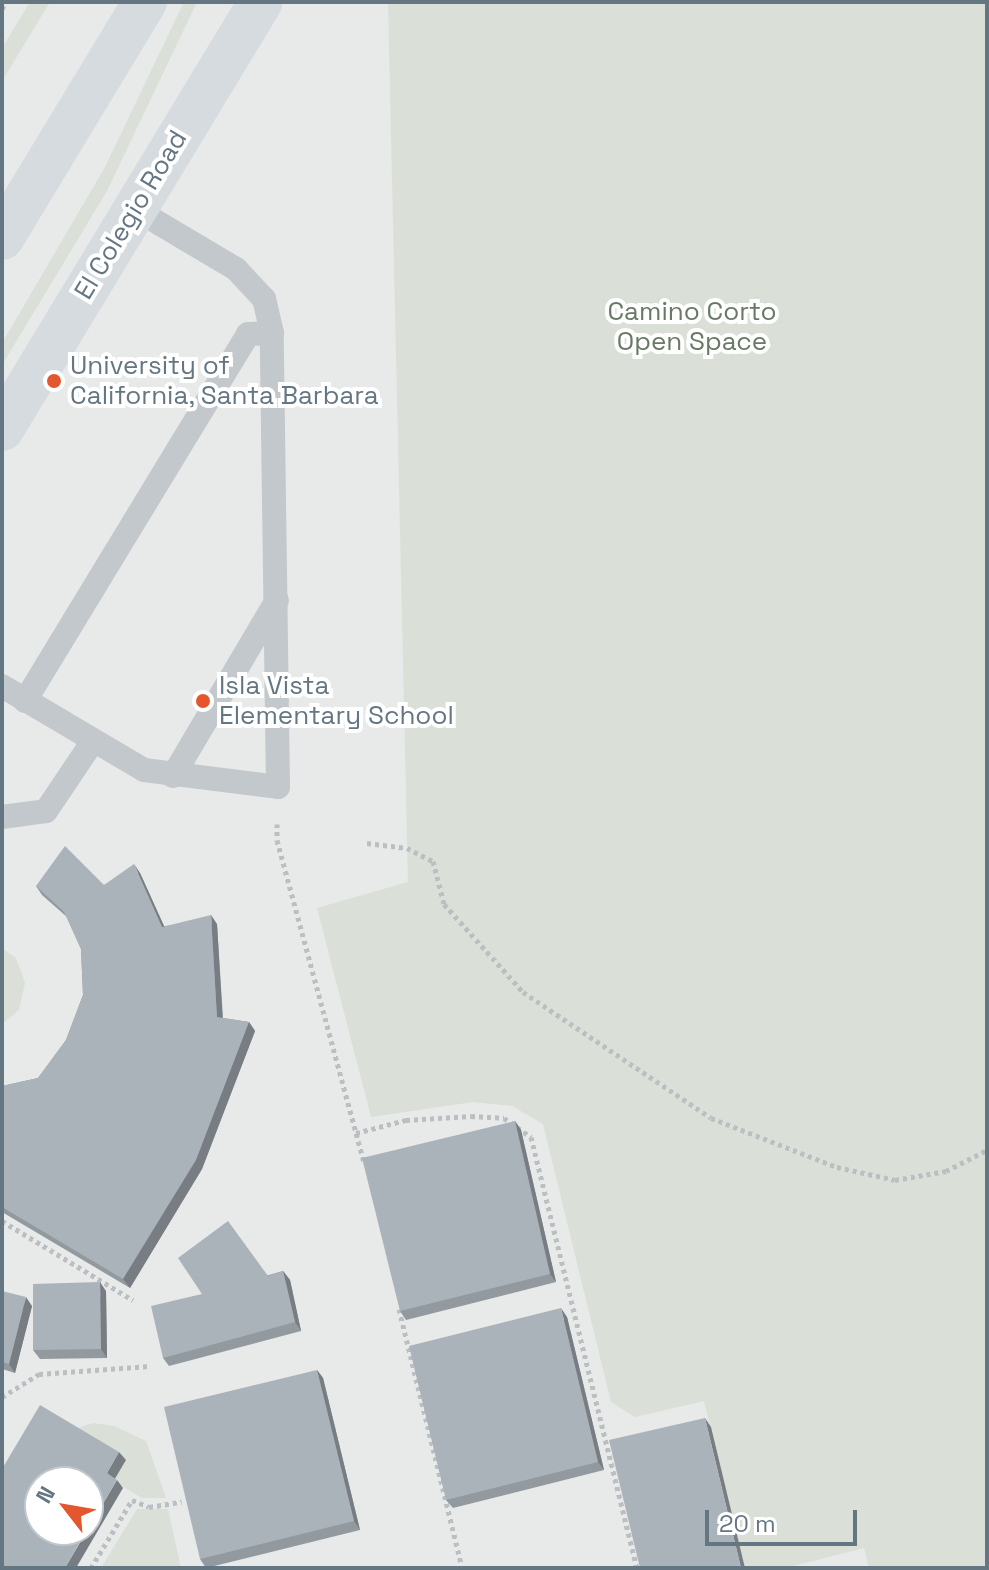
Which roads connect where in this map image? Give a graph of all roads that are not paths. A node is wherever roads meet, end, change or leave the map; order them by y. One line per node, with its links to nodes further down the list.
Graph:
1 (145, 2): 4 (main road)
2 (261, 2): 3 (main road, El Colegio Road)
3 (135, 209): 5 (lane); 6 (main road, El Colegio Road)
4 (2, 238)
5 (272, 333): 7 (lane); 9 (lane)
6 (2, 429)
7 (277, 600): 11 (lane); 11 (lane)
8 (2, 686): 9 (lane)
9 (25, 701): 10 (lane)
10 (93, 741): 11 (lane); 12 (lane)
11 (173, 776)
12 (2, 817)

